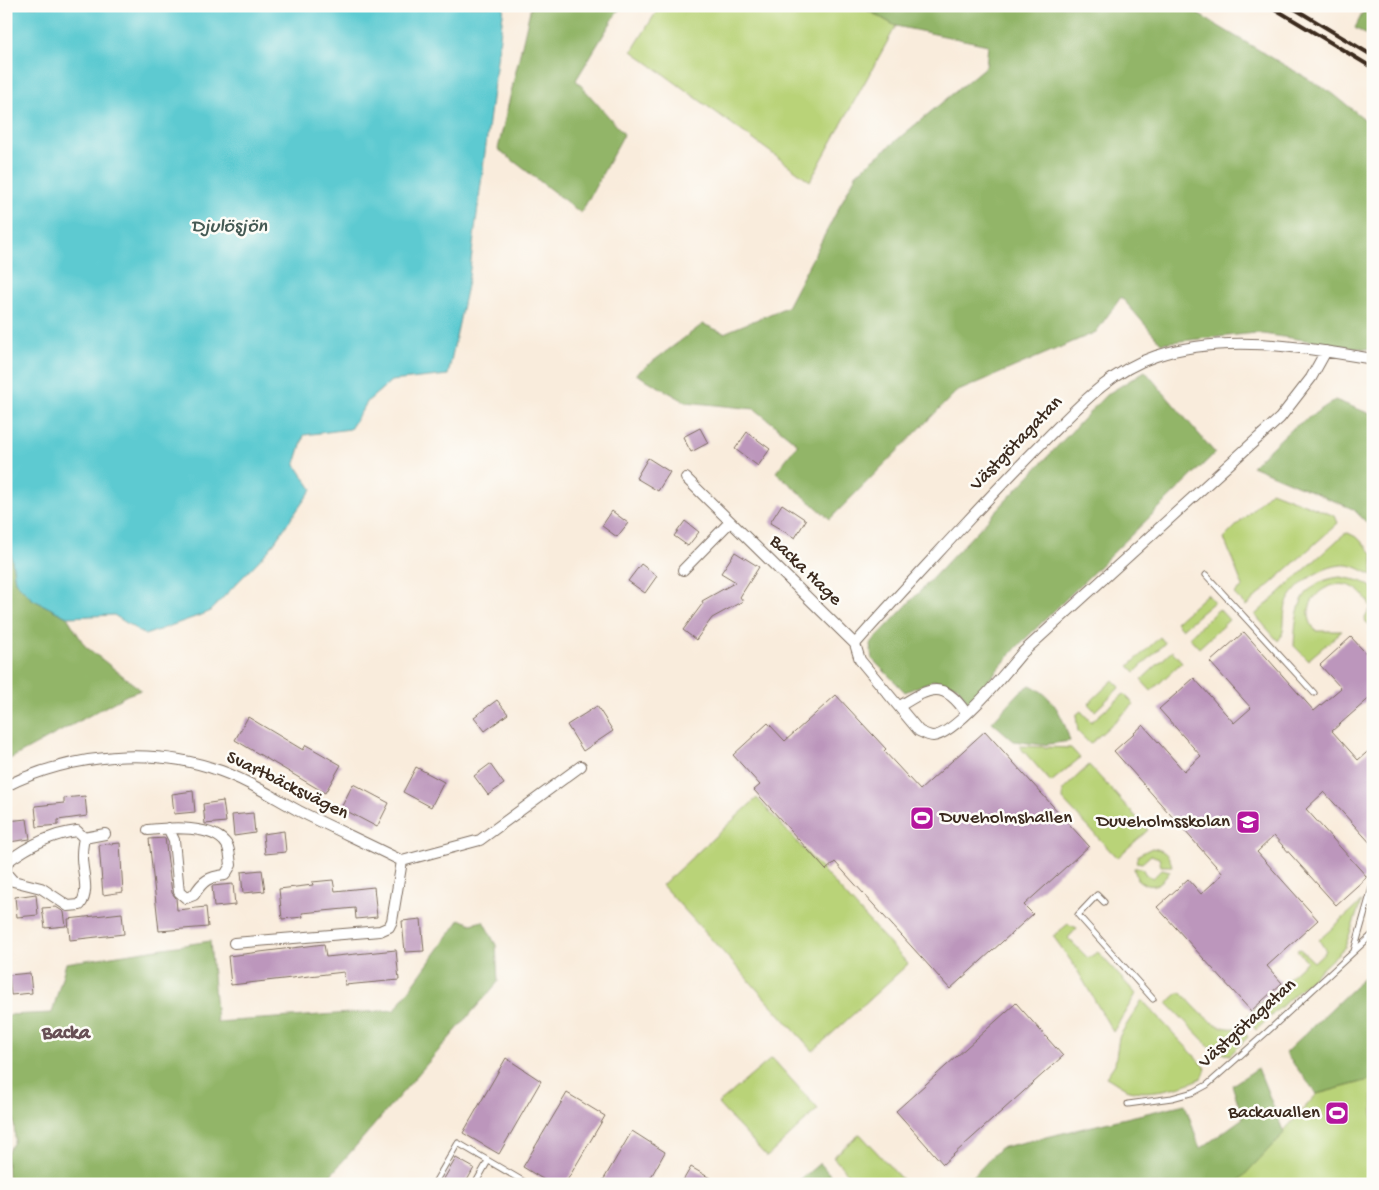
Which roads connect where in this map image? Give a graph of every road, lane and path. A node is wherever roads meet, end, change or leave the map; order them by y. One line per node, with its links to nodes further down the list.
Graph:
1 (1326, 351): 2 (street, Västgötagatan); 7 (street, Västgötagatan); 10 (street)
2 (1373, 358)
3 (686, 478): 4 (street, Backa Hage)
4 (730, 522): 5 (street); 7 (street, Backa Hage)
5 (683, 570)
6 (1206, 575): 8 (lane)
7 (855, 644): 9 (street)
8 (1314, 693)
9 (900, 706): 10 (street); 10 (street)
10 (966, 713)
11 (581, 766): 17 (street)
12 (6, 786): 17 (street, Svartbäcksvägen)
13 (168, 828): 13 (street); 14 (street)
14 (148, 830)
15 (105, 834): 16 (street)
16 (84, 838): 18 (street); 19 (street)
17 (402, 861): 23 (street)
18 (6, 868)
19 (6, 873)
20 (1373, 884): 24 (lane)
21 (1104, 902): 25 (lane)
22 (1373, 934): 24 (lane, Västgötagatan)
23 (234, 943)
24 (1354, 951): 26 (lane, Västgötagatan)
25 (1153, 999)
26 (1128, 1104)
27 (488, 1161): 28 (lane); 29 (lane); 30 (lane)
28 (518, 1178): 31 (lane); 32 (lane)
29 (434, 1184)
30 (475, 1184)
31 (514, 1184)
32 (528, 1184)

